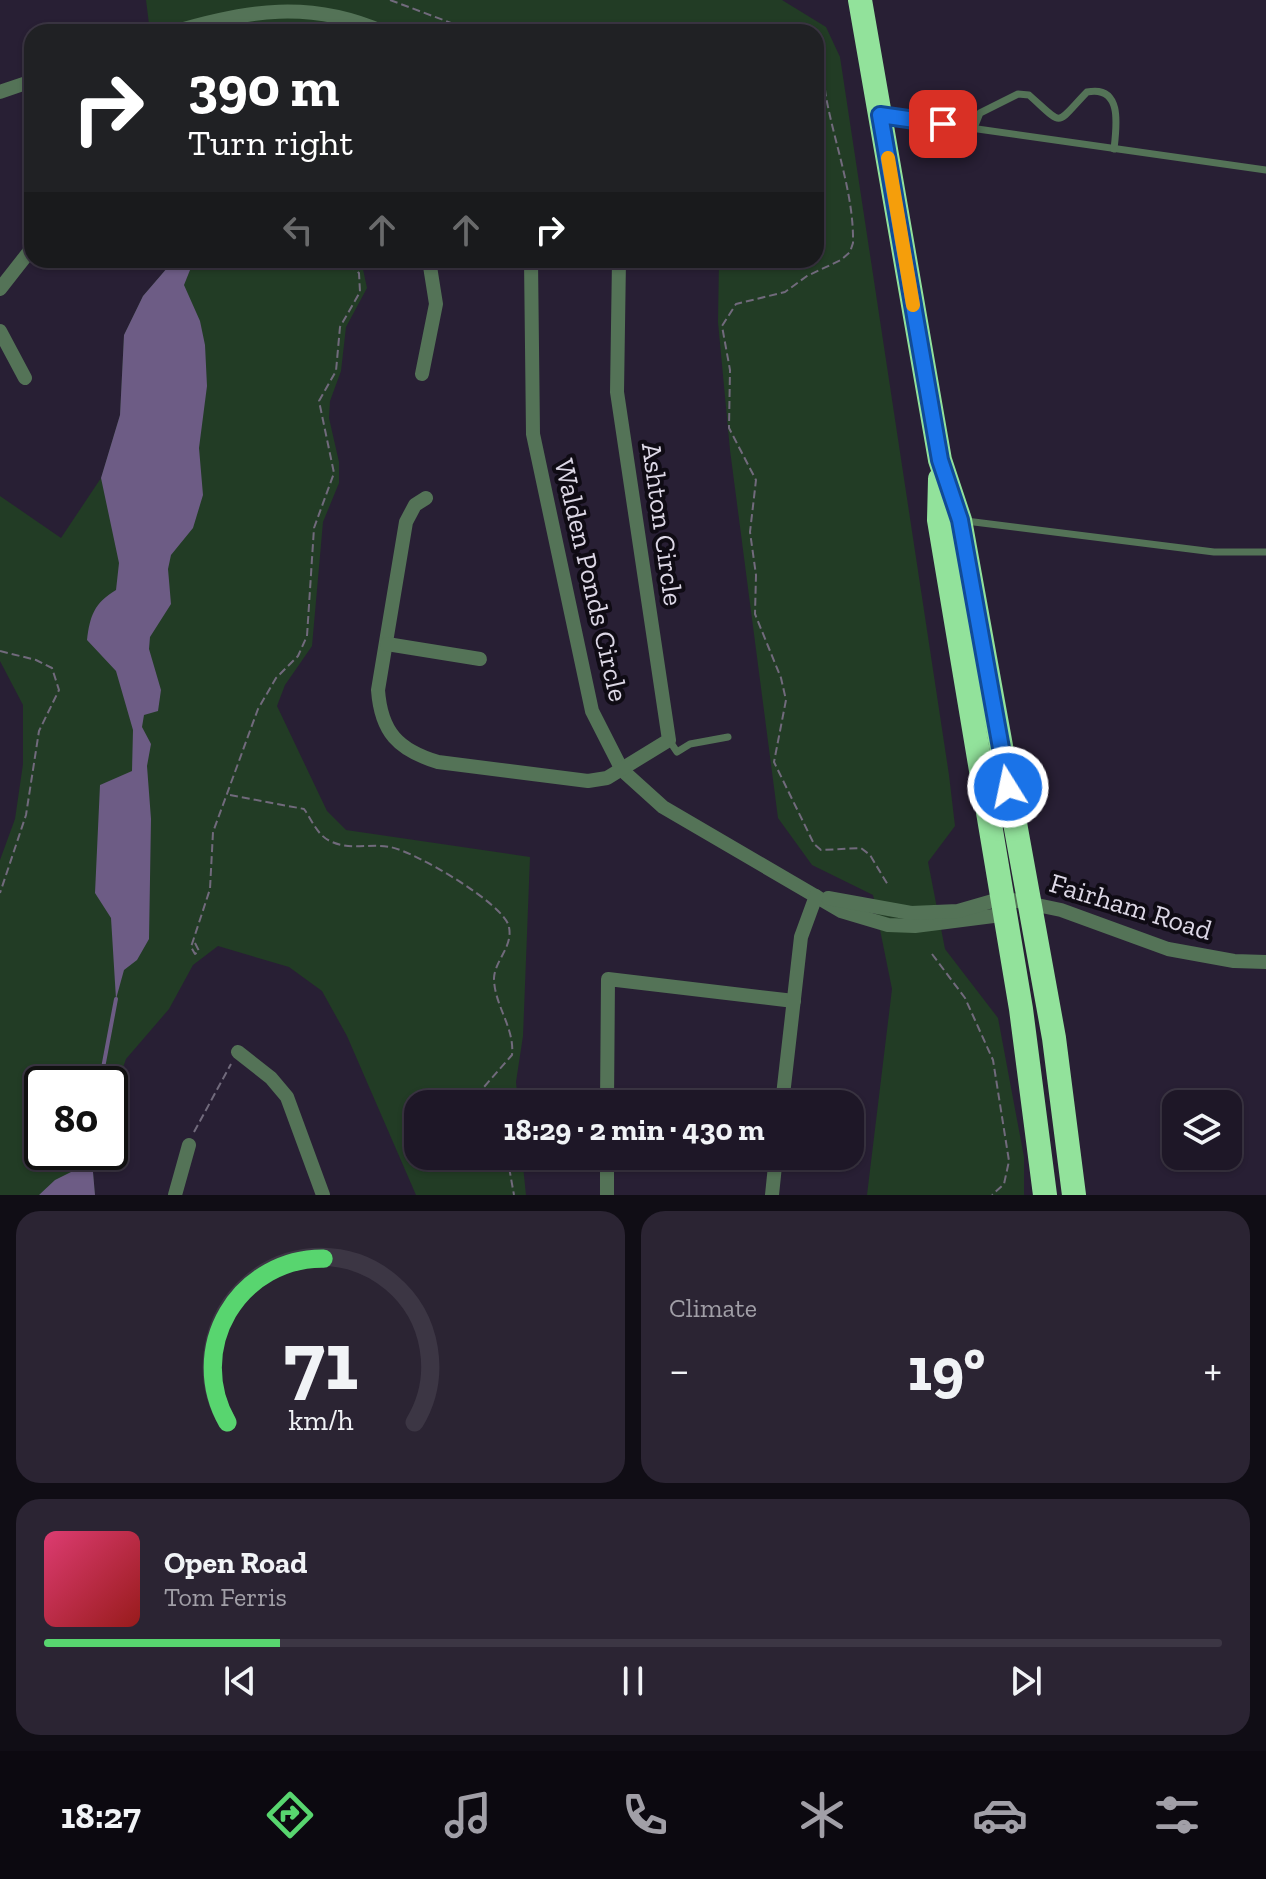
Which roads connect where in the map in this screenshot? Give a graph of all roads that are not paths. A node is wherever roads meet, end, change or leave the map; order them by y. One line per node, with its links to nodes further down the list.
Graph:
1 (860, 0): 6 (highway)
2 (204, 24): 3 (street)
3 (366, 24)
4 (24, 84): 5 (street)
5 (0, 92)
6 (880, 115): 7 (lane); 18 (highway)
7 (974, 128): 8 (lane); 8 (lane)
8 (1114, 149): 9 (lane)
9 (1266, 170)
10 (24, 258): 14 (street)
11 (430, 268): 16 (street)
12 (531, 268): 26 (street, Walden Ponds Circle)
13 (619, 268): 25 (street, Ashton Circle)
14 (0, 289)
15 (0, 331): 17 (street)
16 (422, 374)
17 (25, 378)
18 (940, 460): 20 (highway); 29 (highway)
19 (426, 498): 22 (street)
20 (960, 520): 21 (lane); 28 (highway)
21 (1266, 552)
22 (387, 644): 23 (street); 26 (street)
23 (480, 659)
24 (728, 737): 25 (lane)
25 (669, 740): 26 (street)
26 (622, 770): 27 (street, Walden Ponds Circle)
27 (816, 896): 29 (street, Walden Ponds Circle); 31 (street)
28 (1029, 903): 29 (street, Walden Ponds Circle); 30 (street, Fairham Road); 43 (highway)
29 (1004, 907): 42 (highway)
30 (1266, 962)
31 (794, 1001): 33 (street); 34 (street)
32 (238, 1052): 39 (street)
33 (607, 1090)
34 (784, 1090)
35 (189, 1145): 38 (street)
36 (607, 1170): 40 (street)
37 (775, 1170): 41 (street)
38 (175, 1195)
39 (323, 1195)
40 (607, 1195)
41 (772, 1195)
42 (1045, 1195)
43 (1074, 1195)

